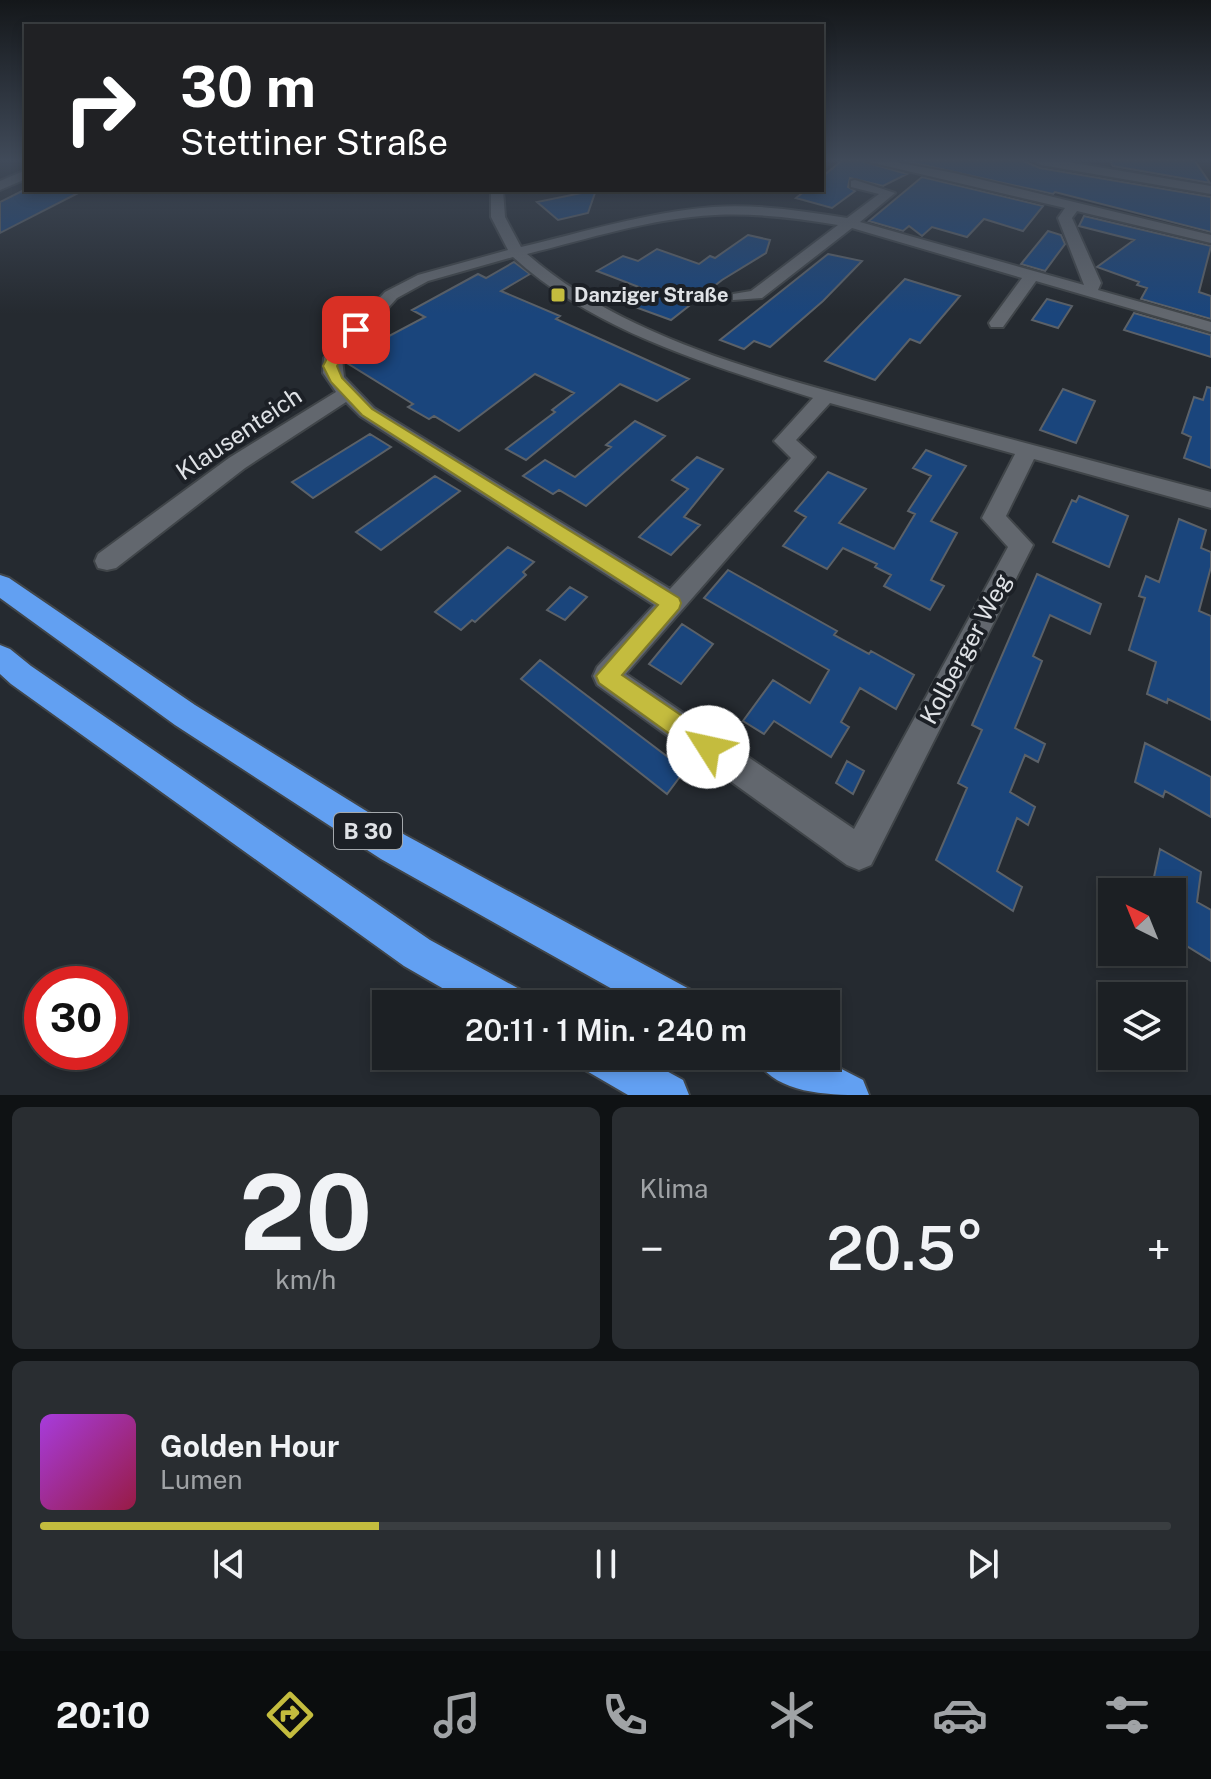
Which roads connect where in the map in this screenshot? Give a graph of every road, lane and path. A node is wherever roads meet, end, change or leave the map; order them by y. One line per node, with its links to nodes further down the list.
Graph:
1 (497, 212): 9 (street)
2 (695, 212): 9 (street)
3 (785, 212): 7 (street)
4 (864, 212): 7 (street)
5 (1073, 212): 11 (street)
6 (1123, 212): 8 (street)
7 (850, 223): 10 (street); 12 (street)
8 (1211, 239)
9 (516, 252): 15 (street); 16 (street)
10 (1033, 274): 11 (street); 13 (street)
11 (1090, 291): 14 (street)
12 (739, 297)
13 (997, 323)
14 (1211, 327)
15 (347, 393): 19 (street, Klausenteich); 21 (street)
16 (826, 396): 17 (street); 21 (street)
17 (1027, 451): 18 (street); 21 (street, Kolberger Weg)
18 (1211, 500)
19 (107, 561)
20 (6, 590): 24 (highway, B 30)
21 (672, 603)
22 (10, 666): 23 (highway)
23 (482, 990)
24 (652, 990)
25 (624, 1070): 27 (highway)
26 (801, 1070): 28 (highway)
27 (668, 1095)
28 (848, 1095)

